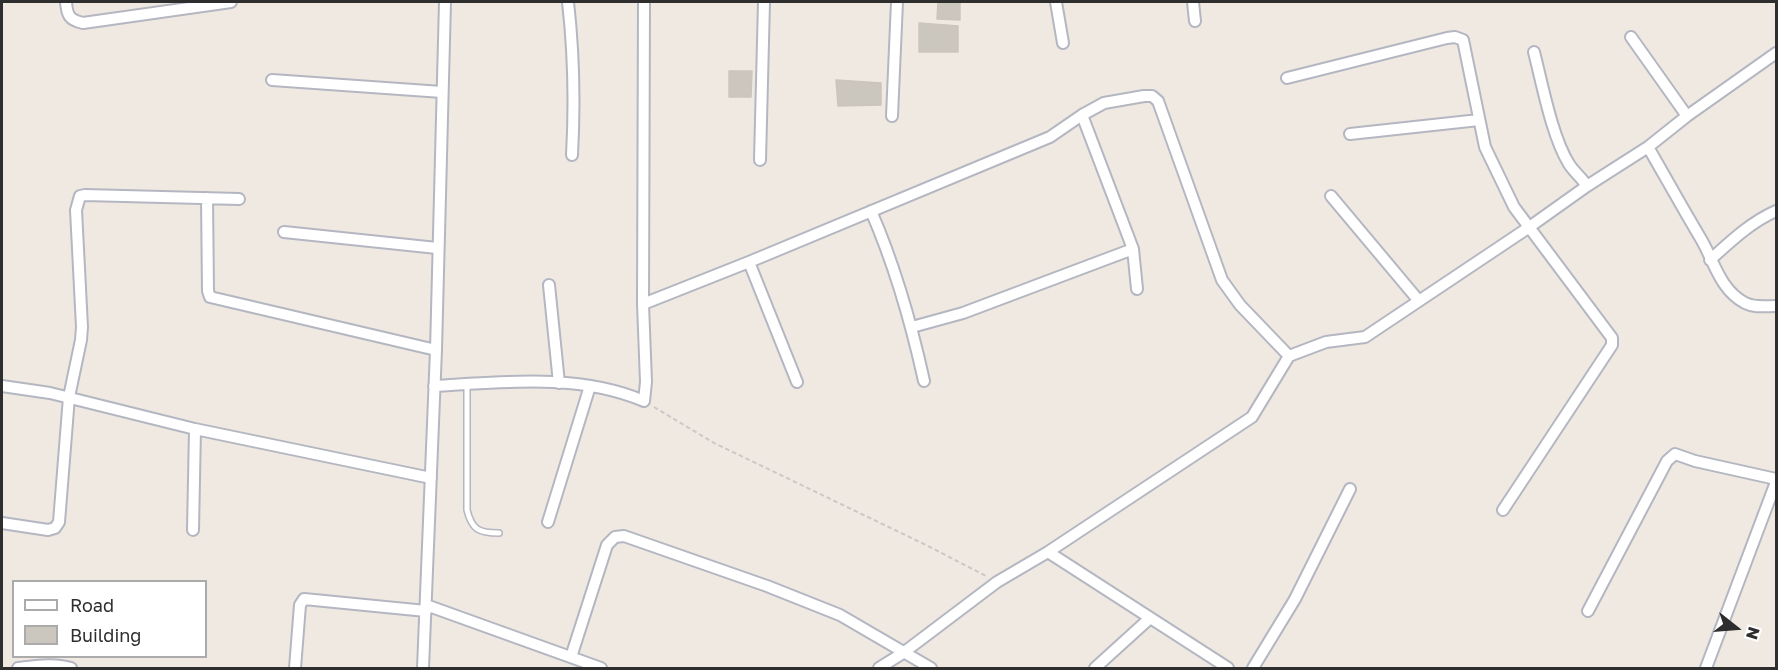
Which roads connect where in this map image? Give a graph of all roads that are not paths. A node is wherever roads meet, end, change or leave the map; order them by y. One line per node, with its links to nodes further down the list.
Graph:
1 (66, 2): 2 (street)
2 (231, 2)
3 (445, 2): 17 (street)
4 (568, 2): 24 (street)
5 (644, 2): 41 (street)
6 (764, 2): 25 (street)
7 (897, 2): 19 (street)
8 (1056, 2): 12 (street)
9 (1193, 2): 10 (street)
10 (1195, 21)
11 (1631, 37): 20 (street)
12 (1063, 43)
13 (1534, 52): 26 (street)
14 (1776, 53): 20 (street)
15 (1287, 78): 21 (street)
16 (272, 80): 17 (street)
17 (442, 92): 34 (street)
18 (1082, 115): 30 (street); 35 (street); 45 (street)
19 (892, 116)
20 (1687, 116): 23 (street)
21 (1479, 120): 22 (street); 32 (street)
22 (1350, 134)
23 (1648, 147): 26 (street); 36 (street)
24 (572, 155)
25 (760, 160)
26 (1587, 186): 32 (street)
27 (1330, 196): 40 (street)
28 (207, 198): 29 (street); 44 (street); 53 (street)
29 (239, 199)
30 (871, 211): 37 (street); 43 (street)
31 (1776, 211): 36 (street)
32 (1528, 228): 40 (street); 58 (street)
33 (284, 231): 34 (street)
34 (437, 248): 44 (street)
35 (1133, 249): 39 (street); 43 (street)
36 (1710, 260): 42 (street)
37 (749, 262): 41 (street); 47 (street)
38 (549, 285): 48 (street)
39 (1137, 290)
40 (1419, 301): 45 (street)
41 (644, 304): 52 (street)
42 (1776, 306)
43 (912, 327): 46 (street)
44 (436, 350): 51 (street)
45 (1289, 356): 63 (street)
46 (924, 381)
47 (797, 382)
48 (559, 383): 49 (street); 52 (street)
49 (466, 384): 51 (street); 62 (lane)
50 (2, 386): 53 (street)
51 (435, 386): 55 (street)
52 (590, 386): 59 (street)
53 (69, 398): 54 (street); 60 (street)
54 (195, 429): 55 (street); 61 (street)
55 (431, 478): 64 (street)
56 (1776, 481): 65 (street); 79 (street)
57 (1350, 489): 78 (street)
58 (1503, 510)
59 (548, 522)
60 (2, 523)
61 (193, 530)
62 (499, 533)
63 (1048, 552): 66 (street); 67 (street)
64 (426, 608): 68 (street); 71 (street); 72 (street)
65 (1588, 611)
66 (1149, 619): 76 (street); 77 (street)
67 (903, 653): 68 (street); 74 (street); 75 (street)
68 (571, 657): 73 (street)
69 (18, 669): 70 (street)
70 (71, 669)
71 (295, 669)
72 (423, 669)
73 (601, 669)
74 (879, 669)
75 (931, 669)
76 (1095, 669)
77 (1228, 669)
78 (1253, 669)
79 (1706, 669)

